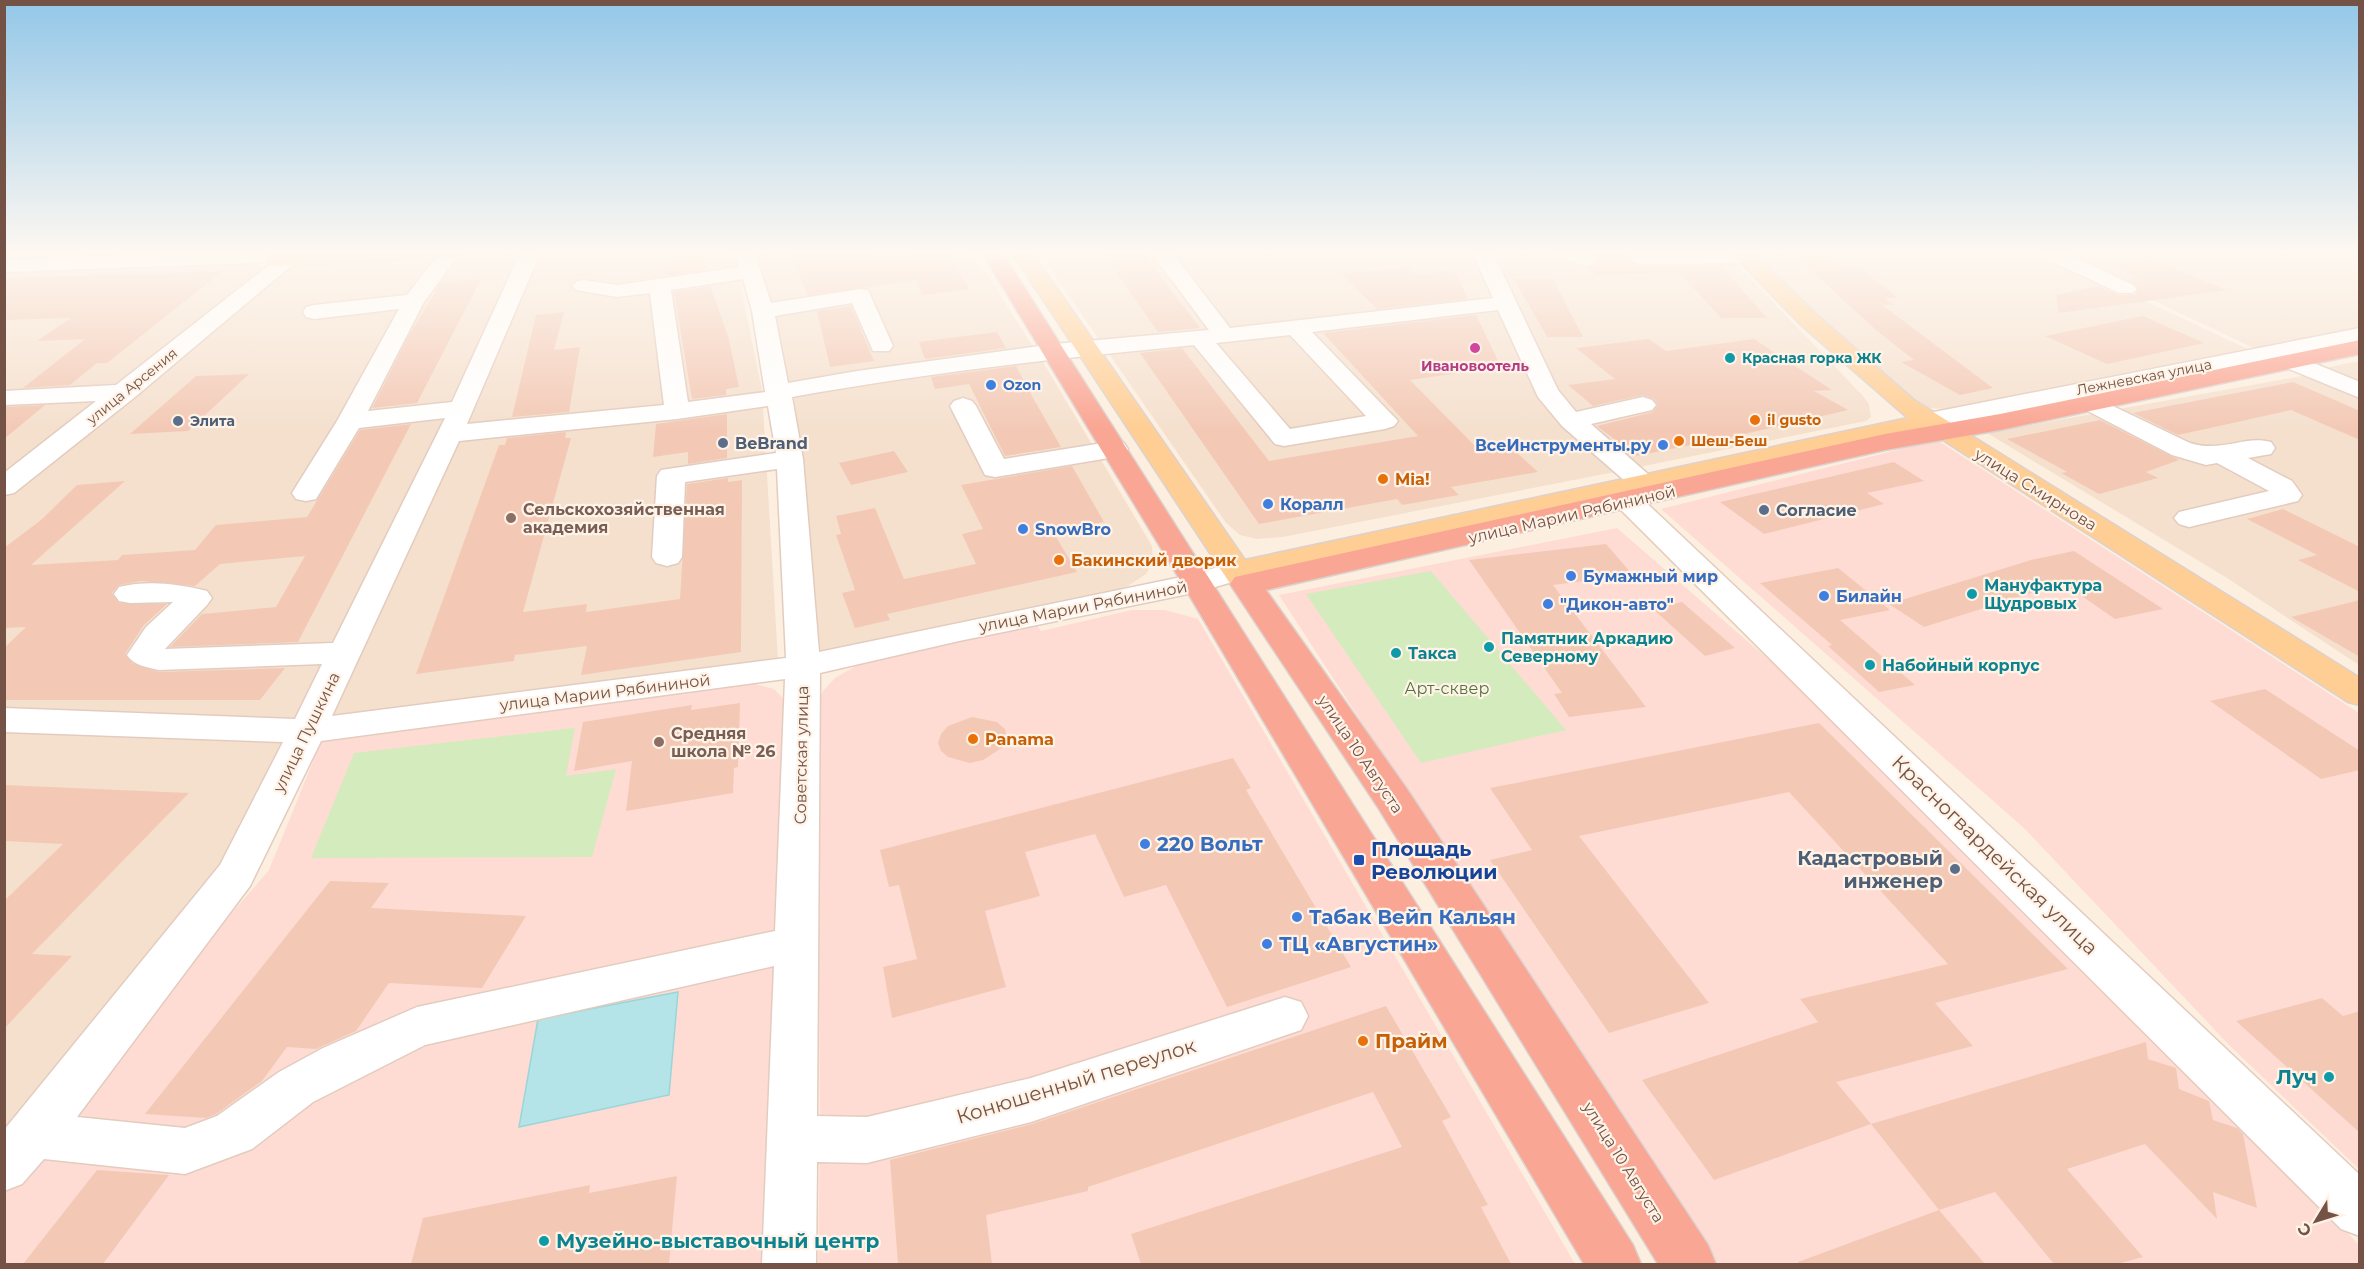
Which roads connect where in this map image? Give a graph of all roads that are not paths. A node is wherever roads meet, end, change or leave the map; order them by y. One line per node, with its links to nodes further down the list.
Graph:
1 (222, 310): 25 (street, улица Арсения)
2 (330, 310): 14 (street)
3 (409, 310): 33 (street)
4 (505, 310): 31 (street, улица Пушкина)
5 (663, 310): 32 (street)
6 (763, 310): 26 (street, Советская улица)
7 (866, 310): 19 (street)
8 (1028, 310): 22 (highway, улица 10 Августа)
9 (1059, 310): 21 (main road, улица 10 Августа)
10 (1205, 310): 17 (street)
11 (1443, 310): 15 (street)
12 (1510, 310): 34 (street, Красногвардейская улица)
13 (1799, 310): 35 (main road, улица Смирнова)
14 (314, 312)
15 (1295, 327): 17 (street); 18 (street)
16 (2360, 335): 35 (street, Лежневская улица)
17 (1225, 336): 18 (street)
18 (1200, 338): 21 (street)
19 (881, 346)
20 (2360, 347): 23 (highway, Лежневская улица)
21 (1085, 349): 22 (street); 48 (main road, улица 10 Августа)
22 (1054, 351): 26 (street); 38 (highway, улица 10 Августа)
23 (2290, 361): 24 (street); 28 (highway, Лежневская улица)
24 (2360, 391)
25 (126, 392): 27 (street); 42 (street, улица Арсения)
26 (780, 395): 32 (street); 40 (street, Советская улица)
27 (4, 398)
28 (2091, 403): 35 (highway, Лежневская улица); 39 (street)
29 (1643, 405): 34 (street)
30 (963, 406): 38 (street)
31 (462, 408): 33 (street); 36 (street, улица Пушкина)
32 (677, 411): 36 (street)
33 (350, 421): 45 (street)
34 (1571, 421): 44 (street, Красногвардейская улица)
35 (1937, 426): 44 (highway, улица Марии Рябининой); 52 (main road, улица Смирнова)
36 (450, 434): 50 (street, улица Пушкина)
37 (2262, 448): 39 (street)
38 (1115, 449): 48 (highway, улица 10 Августа)
39 (2224, 456): 46 (street)
40 (790, 459): 47 (street); 51 (street, Советская улица)
41 (4, 462): 42 (street)
42 (33, 464): 43 (street, улица Арсения)
43 (4, 487)
44 (1635, 491): 48 (highway, улица Марии Рябининой); 59 (street, Красногвардейская улица)
45 (306, 493)
46 (2189, 518)
47 (668, 557)
48 (1226, 580): 51 (street, улица Марии Рябининой); 61 (highway, улица 10 Августа); 62 (highway, улица 10 Августа)
49 (130, 594): 50 (street)
50 (345, 653): 54 (street, улица Пушкина)
51 (803, 666): 54 (street, улица Марии Рябининой); 55 (street, Советская улица)
52 (2360, 694)
53 (4, 720): 54 (street, улица Марии Рябининой)
54 (307, 731): 58 (street, улица Пушкина)
55 (798, 943): 57 (street, Советская улица); 58 (street)
56 (1285, 1016): 57 (street, Конюшенный переулок)
57 (794, 1139): 60 (street, Советская улица)
58 (19, 1151)
59 (2360, 1211)
60 (789, 1264)
61 (1614, 1264)
62 (1689, 1264)

